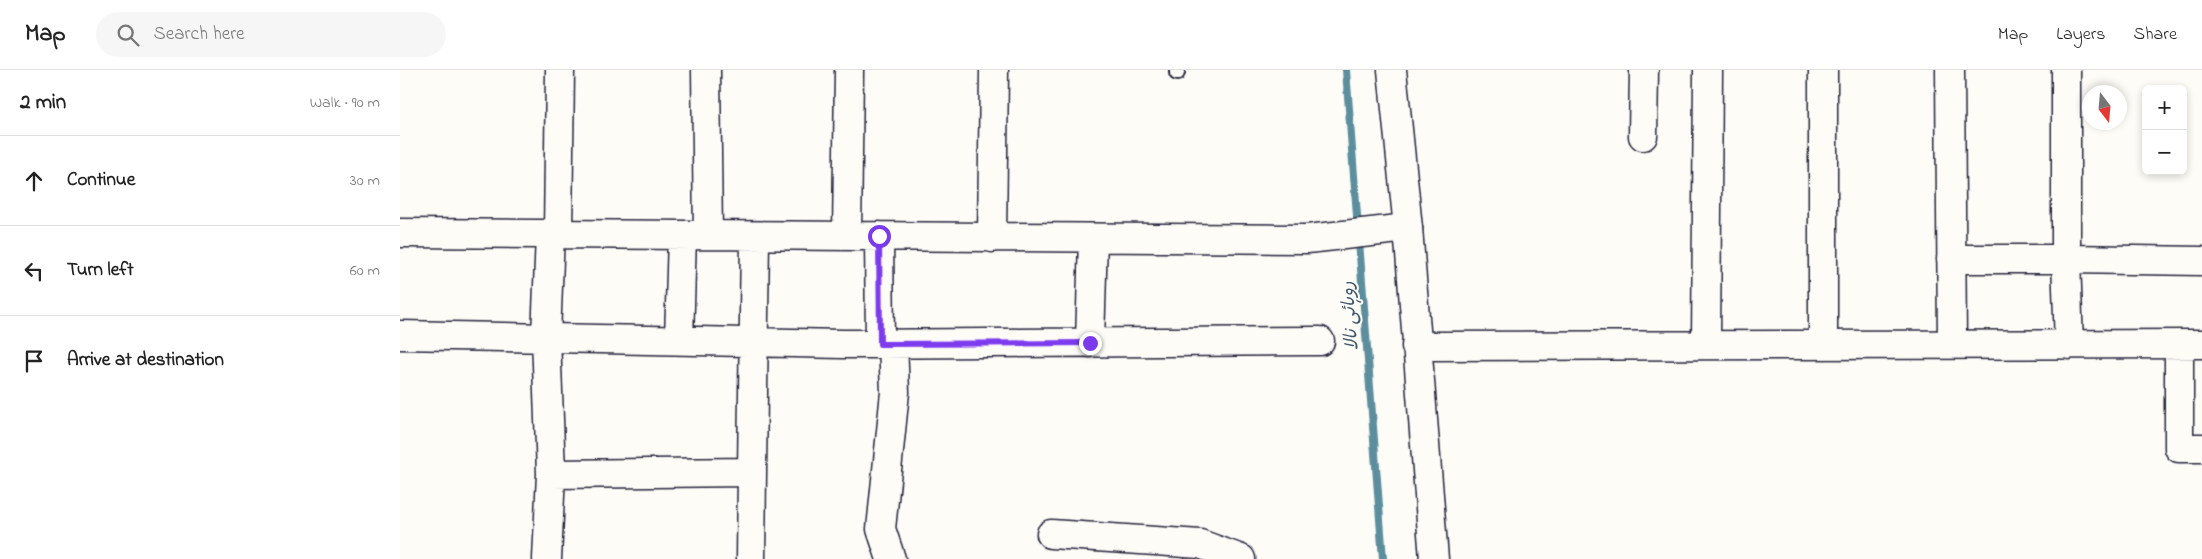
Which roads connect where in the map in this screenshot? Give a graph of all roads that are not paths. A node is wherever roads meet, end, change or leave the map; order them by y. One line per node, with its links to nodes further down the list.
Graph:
1 (560, 70): 14 (street)
2 (706, 70): 15 (street)
3 (849, 70): 17 (street)
4 (994, 70): 19 (street)
5 (1392, 70): 12 (street)
6 (1644, 70): 11 (street)
7 (1708, 70): 36 (street)
8 (1823, 70): 33 (street)
9 (1950, 70): 21 (street)
10 (2066, 70): 22 (street)
11 (1644, 136)
12 (1400, 229): 20 (street); 35 (street)
13 (400, 233): 14 (street)
14 (554, 234): 15 (street); 25 (street)
15 (695, 235): 16 (street); 26 (street)
16 (755, 236): 17 (street); 28 (street)
17 (847, 236): 18 (street)
18 (879, 236): 19 (street); 30 (street)
19 (992, 238): 20 (street)
20 (1093, 238): 29 (street)
21 (1951, 259): 22 (street); 31 (street)
22 (2066, 259): 23 (street); 34 (street)
23 (2202, 261)
24 (400, 334): 25 (street)
25 (546, 336): 26 (street); 39 (street)
26 (679, 340): 28 (street)
27 (1320, 341): 29 (street)
28 (754, 342): 30 (street); 38 (street)
29 (1090, 343): 30 (street)
30 (886, 344): 43 (street)
31 (1952, 344): 33 (street); 34 (street)
32 (2191, 344): 34 (street); 37 (street)
33 (1823, 345): 36 (street)
34 (2070, 345)
35 (1416, 346): 36 (street); 45 (street)
36 (1706, 346)
37 (2202, 448)
38 (752, 472): 39 (street); 42 (street)
39 (551, 474): 41 (street)
40 (1051, 534): 44 (street)
41 (547, 559)
42 (751, 559)
43 (891, 559)
44 (1241, 559)
45 (1434, 559)

